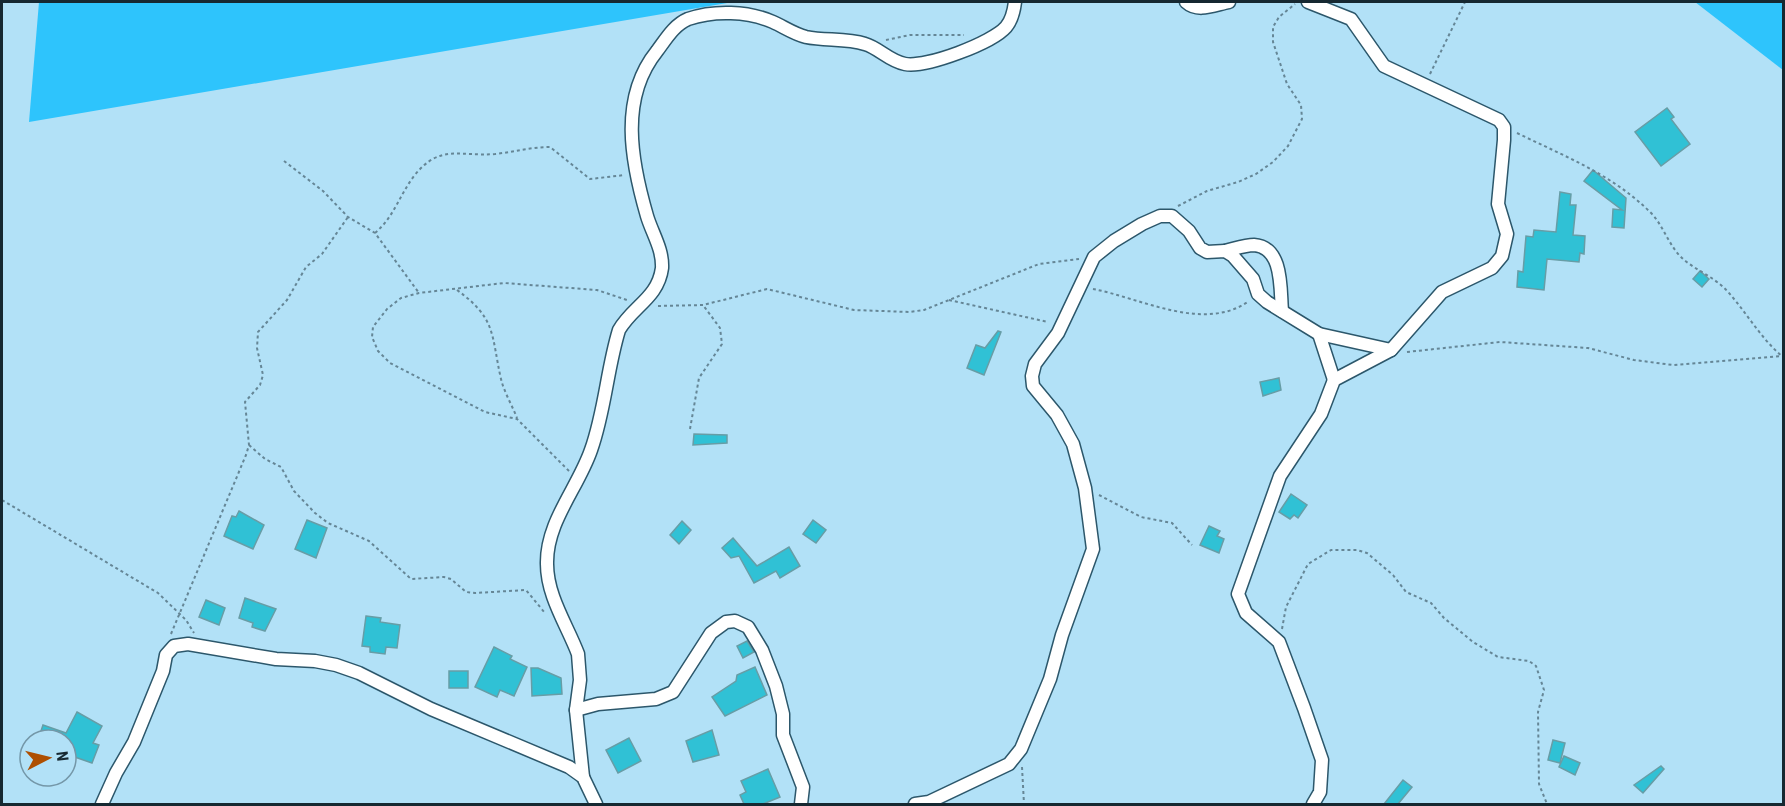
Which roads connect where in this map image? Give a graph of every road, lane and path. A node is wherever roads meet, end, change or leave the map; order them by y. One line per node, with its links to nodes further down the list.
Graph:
1 (1015, 2): 8 (street)
2 (1186, 2): 3 (street)
3 (1229, 2)
4 (1298, 2): 13 (path)
5 (1308, 2): 9 (street)
6 (1465, 2): 9 (path)
7 (968, 35): 8 (path)
8 (866, 44): 12 (street)
9 (1424, 84): 10 (street)
10 (1504, 127): 28 (street); 29 (path)
11 (284, 161): 14 (path)
12 (637, 172): 15 (path); 24 (street)
13 (1160, 216): 16 (street); 17 (street)
14 (348, 217): 15 (path); 33 (path)
15 (375, 233): 20 (path)
16 (1225, 251): 21 (street); 25 (street)
17 (1094, 257): 18 (street); 22 (path)
18 (1078, 286): 21 (path); 26 (street)
19 (457, 290): 20 (path); 24 (path); 31 (path)
20 (419, 293): 31 (path)
21 (1258, 294): 25 (street)
22 (947, 299): 23 (path); 26 (path)
23 (703, 305): 24 (path); 32 (path)
24 (640, 306): 34 (street)
25 (1282, 311): 27 (street)
26 (1058, 333): 35 (street)
27 (1319, 334): 28 (street); 30 (street)
28 (1392, 349): 29 (path); 30 (street)
29 (1783, 357)
30 (1334, 380): 40 (street)
31 (517, 419): 34 (path)
32 (690, 429)
33 (249, 445): 38 (path); 39 (path)
34 (578, 480): 42 (street)
35 (1085, 488): 37 (path); 43 (street)
36 (2, 500): 38 (path)
37 (1192, 545)
38 (179, 613): 41 (path)
39 (548, 617)
40 (1279, 642): 50 (street); 51 (path)
41 (197, 644): 44 (street); 45 (street)
42 (576, 710): 44 (street); 47 (street)
43 (1022, 749): 48 (street); 49 (path)
44 (583, 777): 46 (street)
45 (102, 804)
46 (596, 804)
47 (801, 804)
48 (915, 804)
49 (1024, 804)
50 (1313, 804)
51 (1547, 804)

